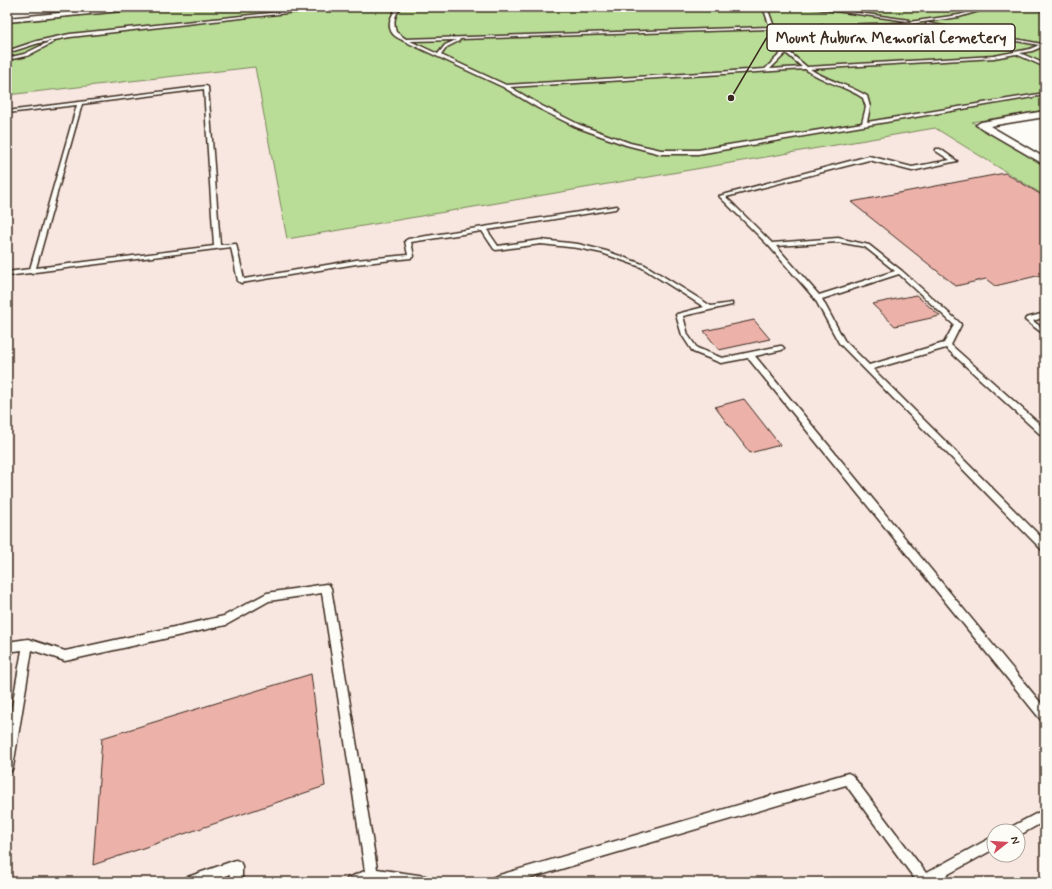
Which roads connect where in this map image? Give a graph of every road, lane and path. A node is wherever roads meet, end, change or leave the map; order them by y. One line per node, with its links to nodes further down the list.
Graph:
1 (143, 7): 10 (street)
2 (339, 7): 15 (lane)
3 (400, 7): 16 (lane)
4 (765, 7): 13 (lane)
5 (809, 7): 12 (lane)
6 (990, 7): 12 (lane)
7 (1038, 7): 9 (lane)
8 (24, 11): 10 (street)
9 (1045, 12)
10 (21, 19): 11 (street)
11 (7, 20)
12 (920, 22): 13 (lane); 17 (lane)
13 (772, 28): 14 (lane); 18 (lane)
14 (471, 37): 16 (lane); 21 (lane)
15 (58, 39): 19 (lane); 22 (lane)
16 (405, 40): 21 (lane)
17 (1044, 45): 20 (lane)
18 (787, 51): 24 (lane); 25 (lane)
19 (7, 52)
20 (1018, 54): 23 (lane); 24 (lane)
21 (438, 56): 26 (lane)
22 (7, 59)
23 (1045, 66)
24 (808, 68): 25 (lane); 31 (lane)
25 (767, 70): 26 (lane)
26 (505, 86): 31 (lane)
27 (1045, 94): 31 (lane)
28 (80, 103): 29 (lane); 37 (lane); 38 (lane)
29 (7, 112)
30 (1045, 114): 33 (street)
31 (864, 125)
32 (938, 150): 36 (lane)
33 (1043, 160)
34 (615, 207): 35 (lane)
35 (484, 229): 37 (lane); 43 (lane)
36 (771, 245): 39 (lane); 41 (lane)
37 (217, 247): 38 (lane)
38 (32, 272): 40 (lane)
39 (900, 272): 41 (lane); 46 (lane)
40 (7, 274)
41 (818, 298): 49 (lane)
42 (730, 304): 43 (lane)
43 (710, 308): 48 (lane)
44 (1045, 315): 45 (lane)
45 (1045, 334)
46 (946, 345): 49 (lane); 50 (lane)
47 (780, 348): 48 (lane)
48 (750, 355): 54 (lane)
49 (868, 368): 51 (lane)
50 (1045, 434)
51 (1045, 547)
52 (28, 644): 53 (lane); 55 (lane); 59 (lane)
53 (7, 647)
54 (1045, 716)
55 (7, 767)
56 (1045, 814): 57 (lane)
57 (1026, 825)
58 (986, 846): 60 (lane)
59 (372, 875): 63 (lane); 64 (lane)
60 (924, 881): 65 (lane)
61 (189, 882): 62 (lane)
62 (236, 882)
63 (352, 882)
64 (425, 882)
65 (496, 882)

